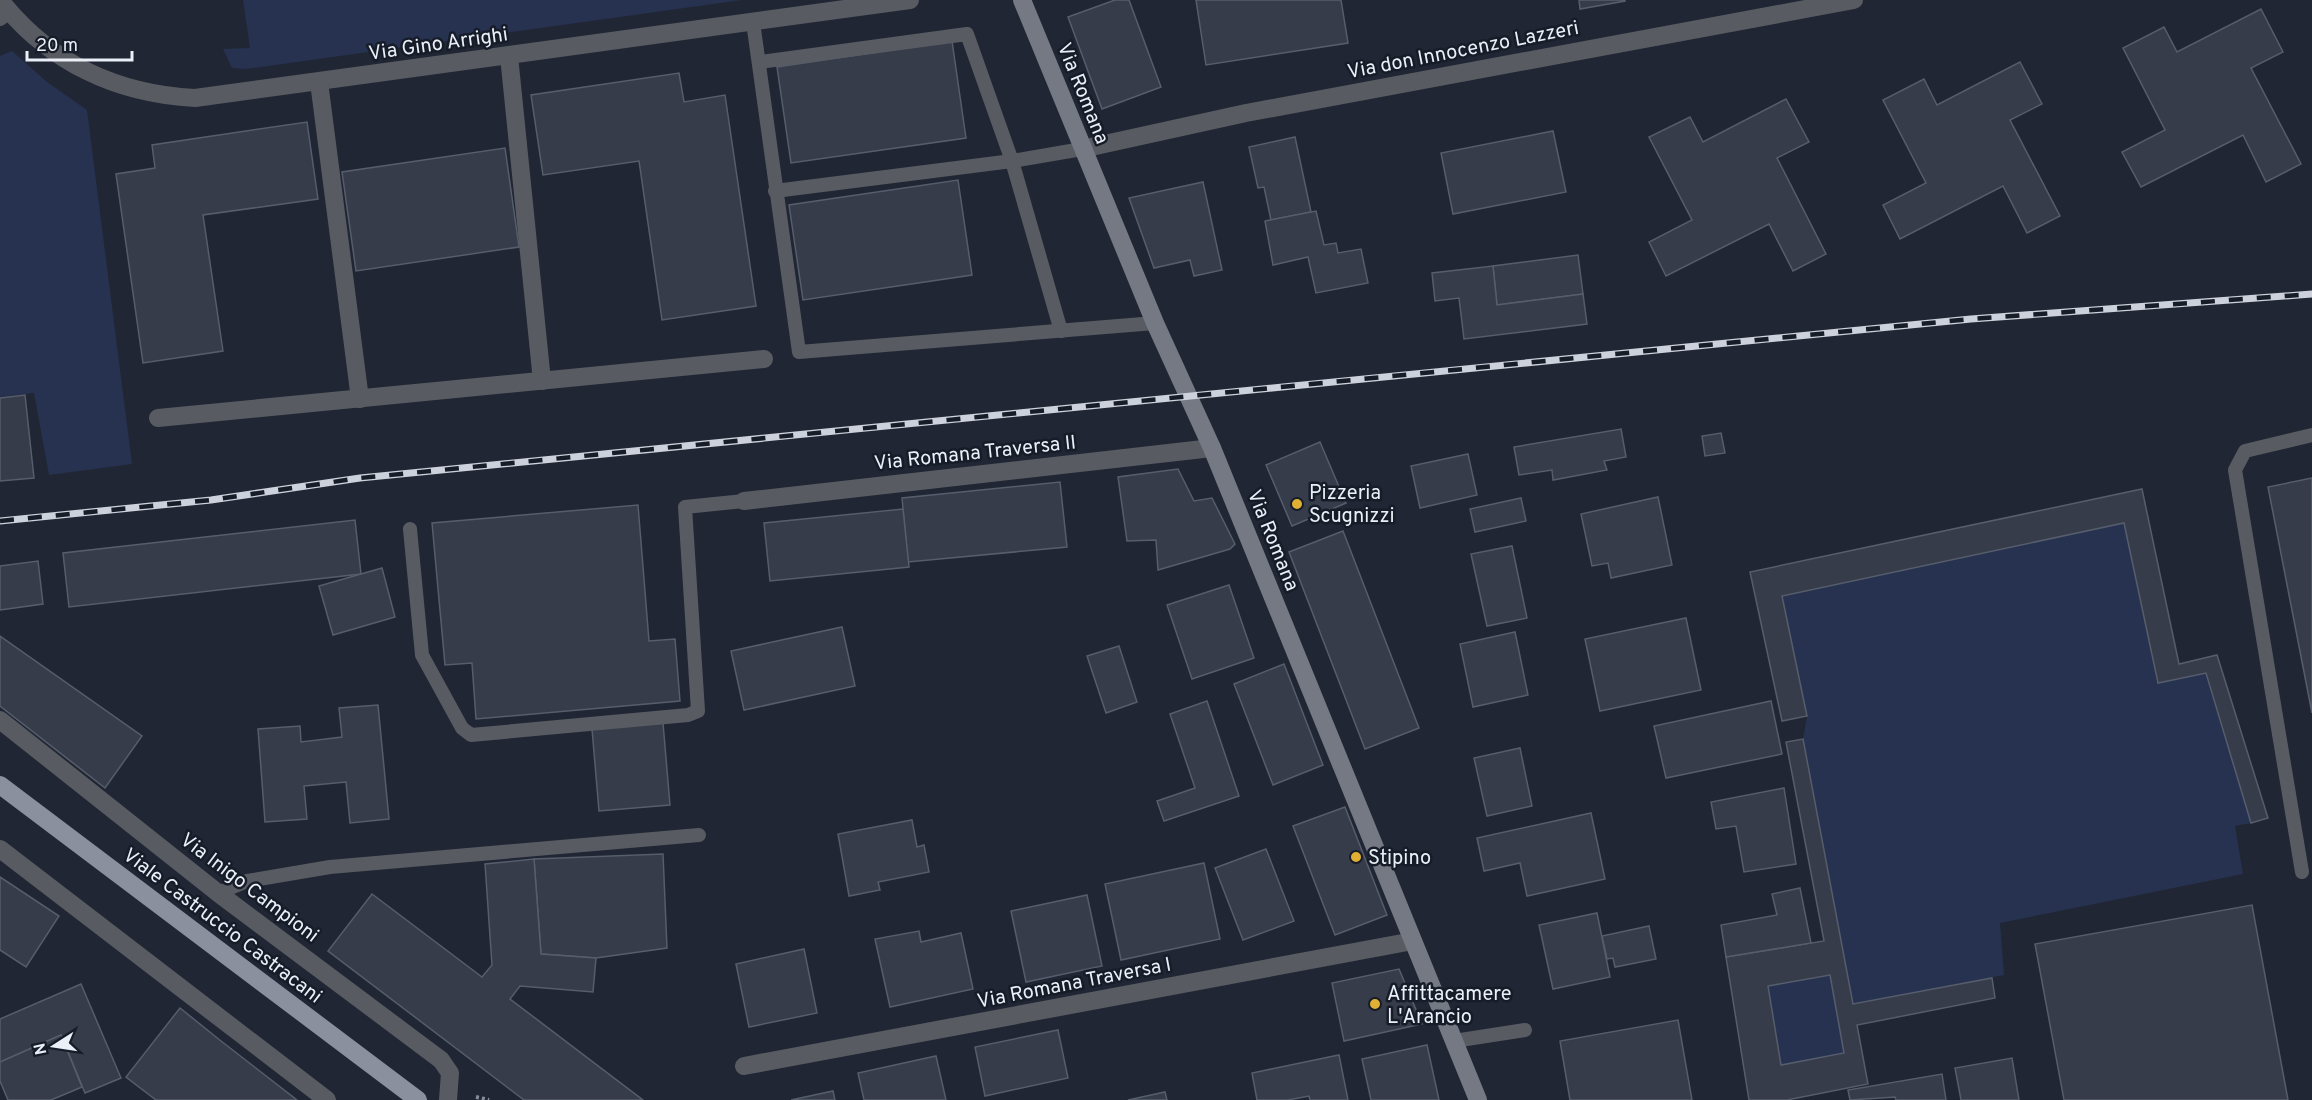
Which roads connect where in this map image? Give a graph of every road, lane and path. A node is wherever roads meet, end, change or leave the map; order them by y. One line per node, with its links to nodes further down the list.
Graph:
1 (910, 0): 5 (street, Via Gino Arrighi)
2 (1022, 0): 9 (main road, Via Romana)
3 (1854, 0): 9 (street, Via don Innocenzo Lazzeri)
4 (3, 10): 8 (street, Via Gino Arrighi)
5 (753, 22): 6 (street, Via Gino Arrighi); 7 (lane)
6 (509, 56): 8 (street, Via Gino Arrighi); 15 (street)
7 (760, 62): 10 (lane); 11 (lane)
8 (318, 82): 16 (street)
9 (1082, 149): 10 (lane); 12 (main road, Via Romana)
10 (1012, 161): 11 (lane); 13 (lane)
11 (775, 191): 13 (lane)
12 (1155, 323): 13 (lane); 19 (main road, Via Romana)
13 (1061, 331)
14 (764, 359): 15 (street)
15 (542, 381): 16 (street)
16 (360, 399): 17 (street)
17 (158, 417)
18 (2312, 435): 26 (lane)
19 (1212, 448): 20 (street, Via Romana Traversa II); 28 (main road, Via Romana)
20 (744, 501): 21 (lane)
21 (410, 529)
22 (0, 720): 27 (street, Via Inigo Campioni)
23 (0, 785): 33 (main road, Viale Castruccio Castracani)
24 (699, 835): 27 (lane)
25 (0, 849): 32 (street)
26 (2302, 872)
27 (218, 893): 34 (street, Via Inigo Campioni)
28 (1413, 941): 30 (main road, Via Romana); 31 (street, Via Romana Traversa I)
29 (1525, 1030): 30 (lane)
30 (1454, 1041): 35 (main road, Via Romana)
31 (744, 1066)
32 (327, 1100)
33 (418, 1100)
34 (448, 1100)
35 (1478, 1100)

